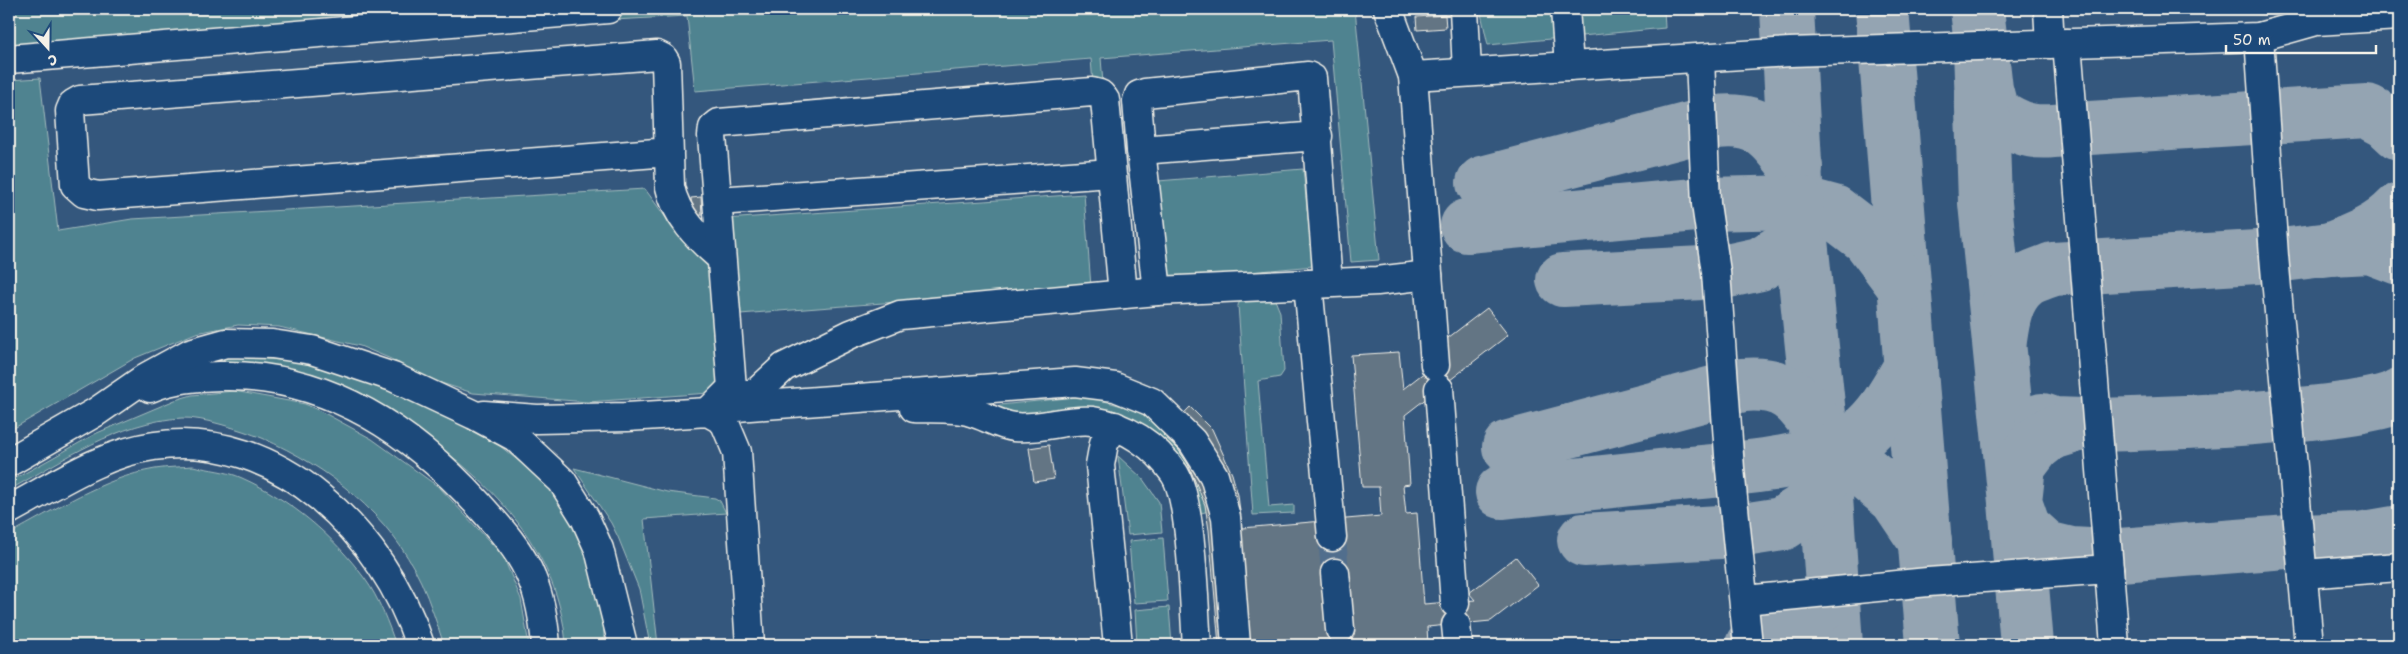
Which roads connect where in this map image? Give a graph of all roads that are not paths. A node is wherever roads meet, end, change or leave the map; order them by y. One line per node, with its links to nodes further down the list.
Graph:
1 (608, 9): 6 (street)
2 (1388, 9): 15 (street)
3 (1464, 9): 14 (street)
4 (1565, 9): 13 (street)
5 (2048, 9): 10 (street)
6 (494, 14): 12 (street)
7 (2315, 15): 8 (street); 9 (street)
8 (2399, 16)
9 (2259, 37): 10 (street); 36 (street)
10 (2059, 44): 11 (street); 34 (street)
11 (1700, 58): 13 (street); 37 (street)
12 (9, 59)
13 (1569, 66): 14 (street)
14 (1467, 72): 15 (street)
15 (1413, 76): 22 (street)
16 (1318, 136): 17 (street); 17 (street); 23 (street)
17 (1141, 150): 24 (street)
18 (668, 152): 18 (street); 21 (street)
19 (1111, 173): 20 (street); 20 (street); 25 (street)
20 (718, 201): 21 (street)
21 (720, 257): 27 (street)
22 (1428, 275): 23 (street); 38 (street)
23 (1318, 284): 24 (street); 32 (street)
24 (1157, 291): 25 (street)
25 (1123, 294): 27 (street)
26 (96, 412): 28 (street); 30 (street); 41 (street)
27 (708, 412): 28 (street); 29 (street); 43 (street); 46 (street)
28 (474, 415): 42 (street)
29 (1115, 426): 44 (street); 45 (street)
30 (9, 462)
31 (9, 510): 40 (street)
32 (1332, 537)
33 (2399, 567): 36 (street)
34 (2108, 569): 37 (street); 48 (street)
35 (1335, 573): 39 (street)
36 (2303, 574): 49 (street)
37 (1745, 600): 47 (street)
38 (1456, 624)
39 (1340, 630)
40 (420, 645)
41 (546, 645)
42 (623, 645)
43 (750, 645)
44 (1118, 645)
45 (1197, 645)
46 (1236, 645)
47 (1748, 645)
48 (2115, 645)
49 (2309, 645)

